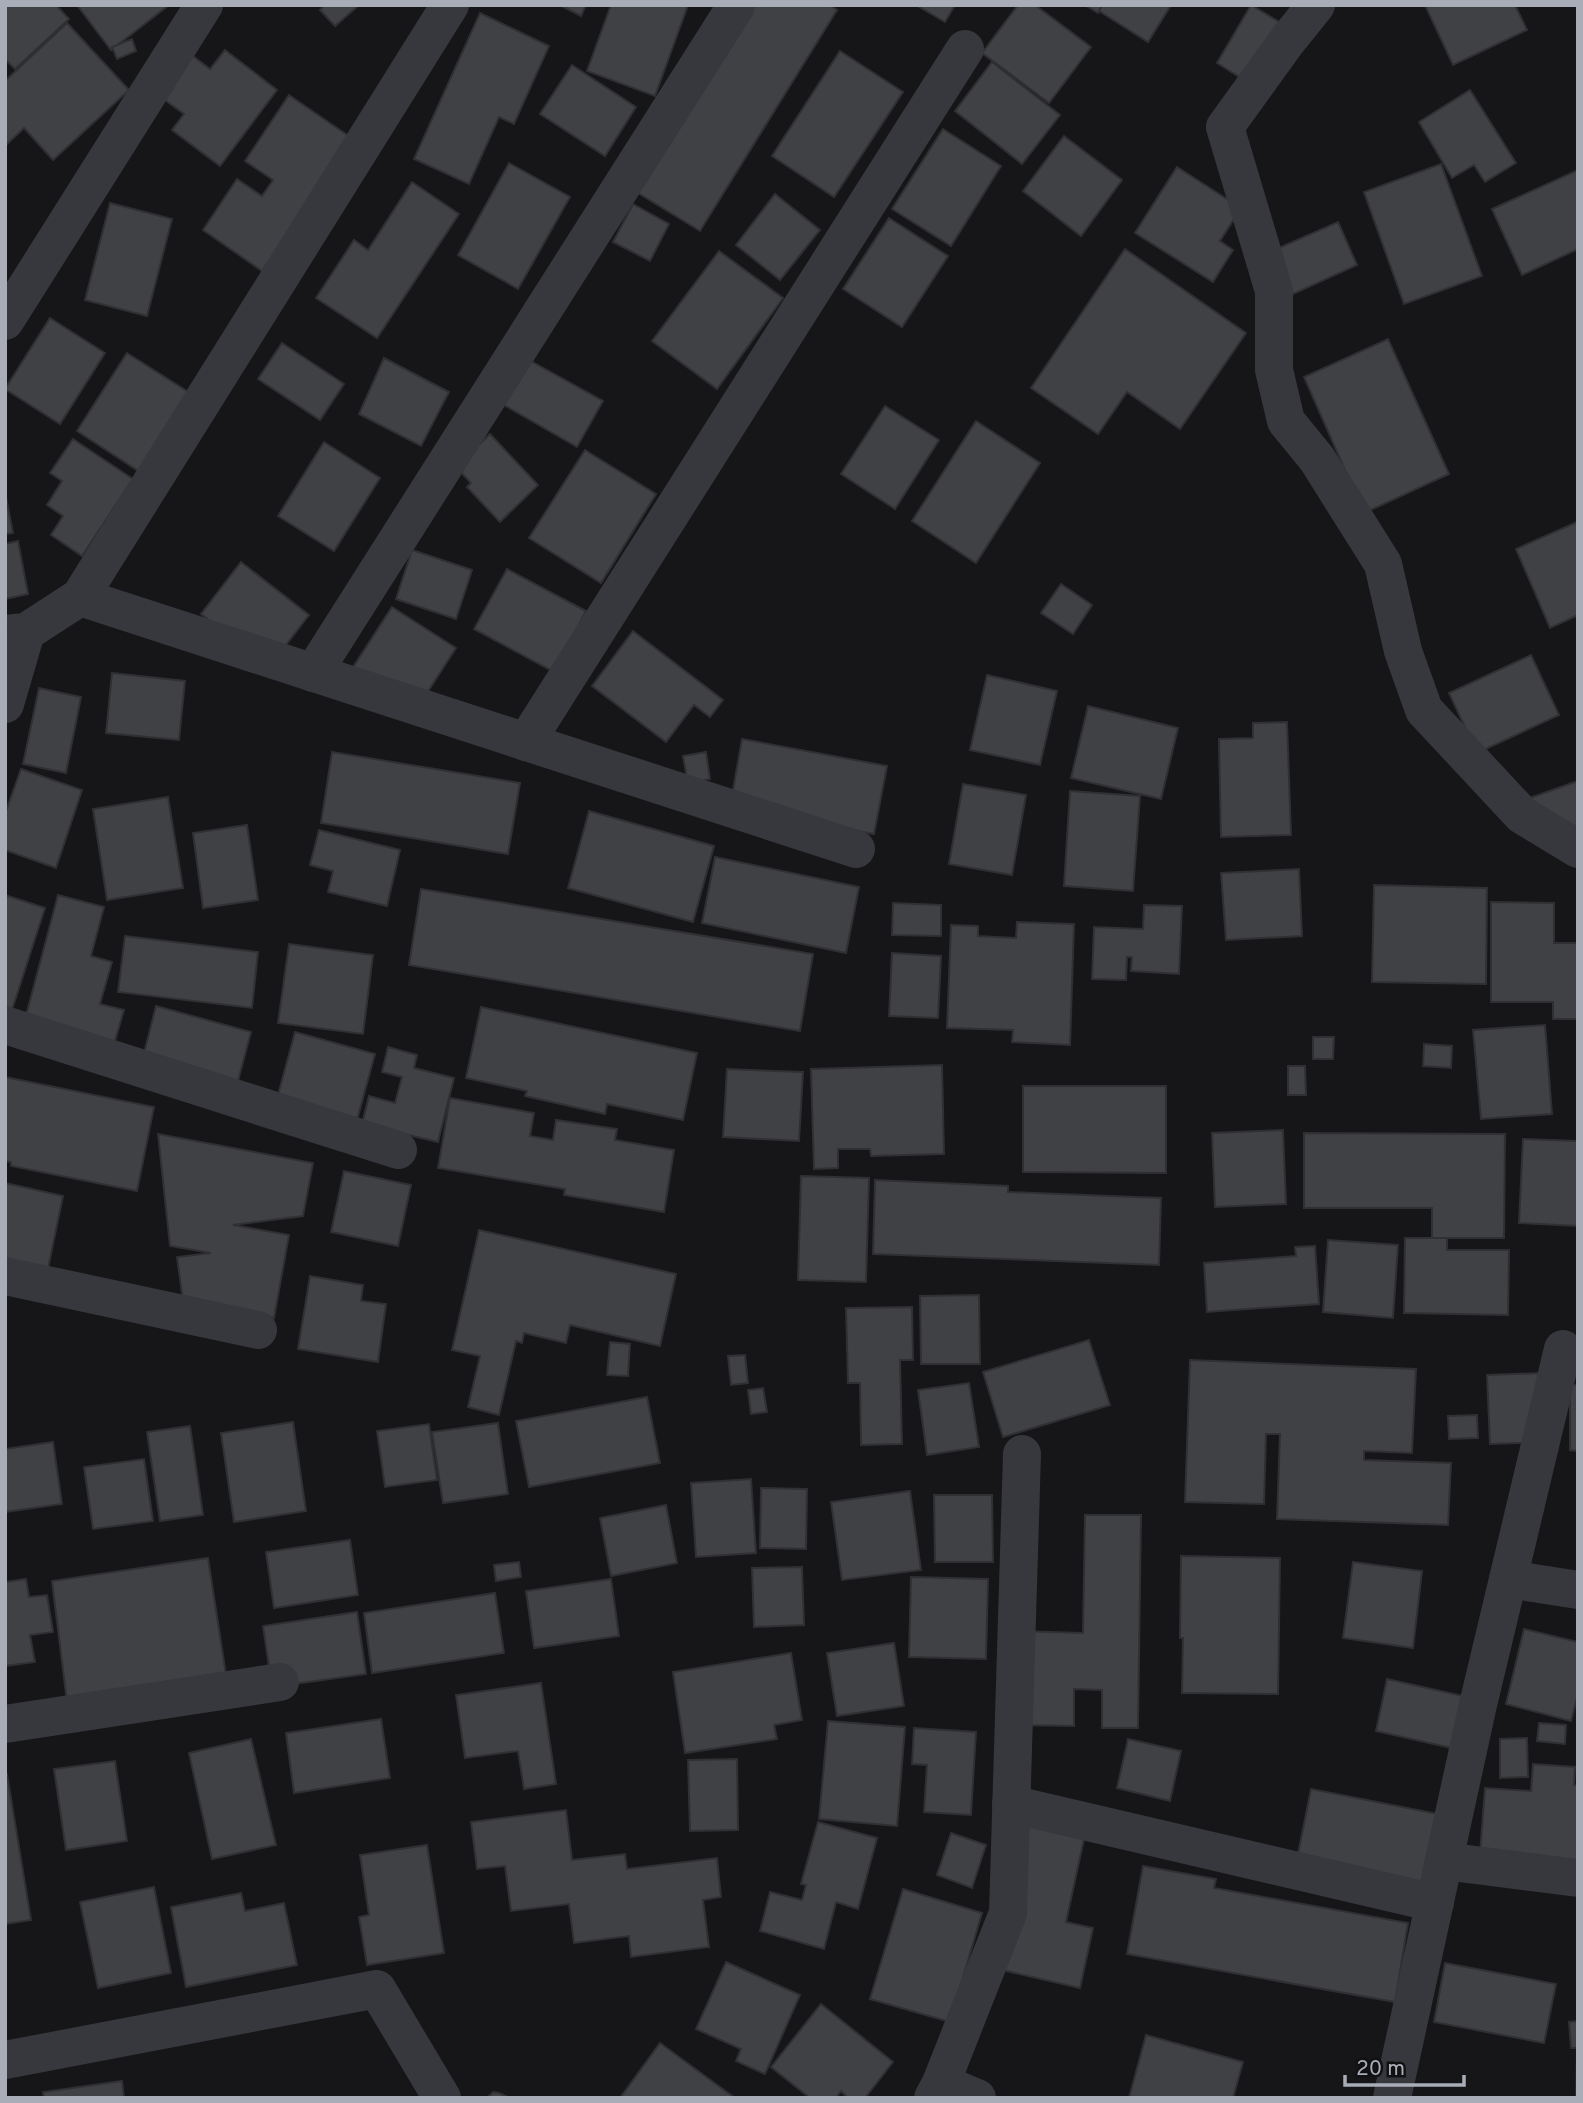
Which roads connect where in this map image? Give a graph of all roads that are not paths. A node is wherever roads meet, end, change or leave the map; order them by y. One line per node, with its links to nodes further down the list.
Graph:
1 (204, 5): 6 (street)
2 (450, 5): 7 (street)
3 (1316, 5): 13 (street)
4 (736, 6): 9 (street)
5 (965, 49): 11 (street)
6 (5, 321)
7 (79, 597): 8 (street); 9 (street)
8 (15, 633): 10 (street)
9 (313, 673): 11 (street)
10 (5, 704)
11 (526, 742): 12 (street)
12 (856, 849)
13 (1578, 849)
14 (5, 1026): 15 (street)
15 (398, 1150)
16 (5, 1276): 17 (street)
17 (258, 1330)
18 (1563, 1349): 20 (street)
19 (1022, 1454): 24 (street)
20 (1508, 1579): 21 (street); 25 (street)
21 (1578, 1590)
22 (280, 1682): 23 (street)
23 (5, 1724)
24 (1011, 1804): 27 (street); 29 (street)
25 (1444, 1861): 26 (street); 27 (street)
26 (1578, 1878)
27 (1435, 1903): 32 (street)
28 (5, 2060): 30 (street)
29 (937, 2090): 31 (street)
30 (442, 2098)
31 (977, 2098)
32 (1392, 2098)

